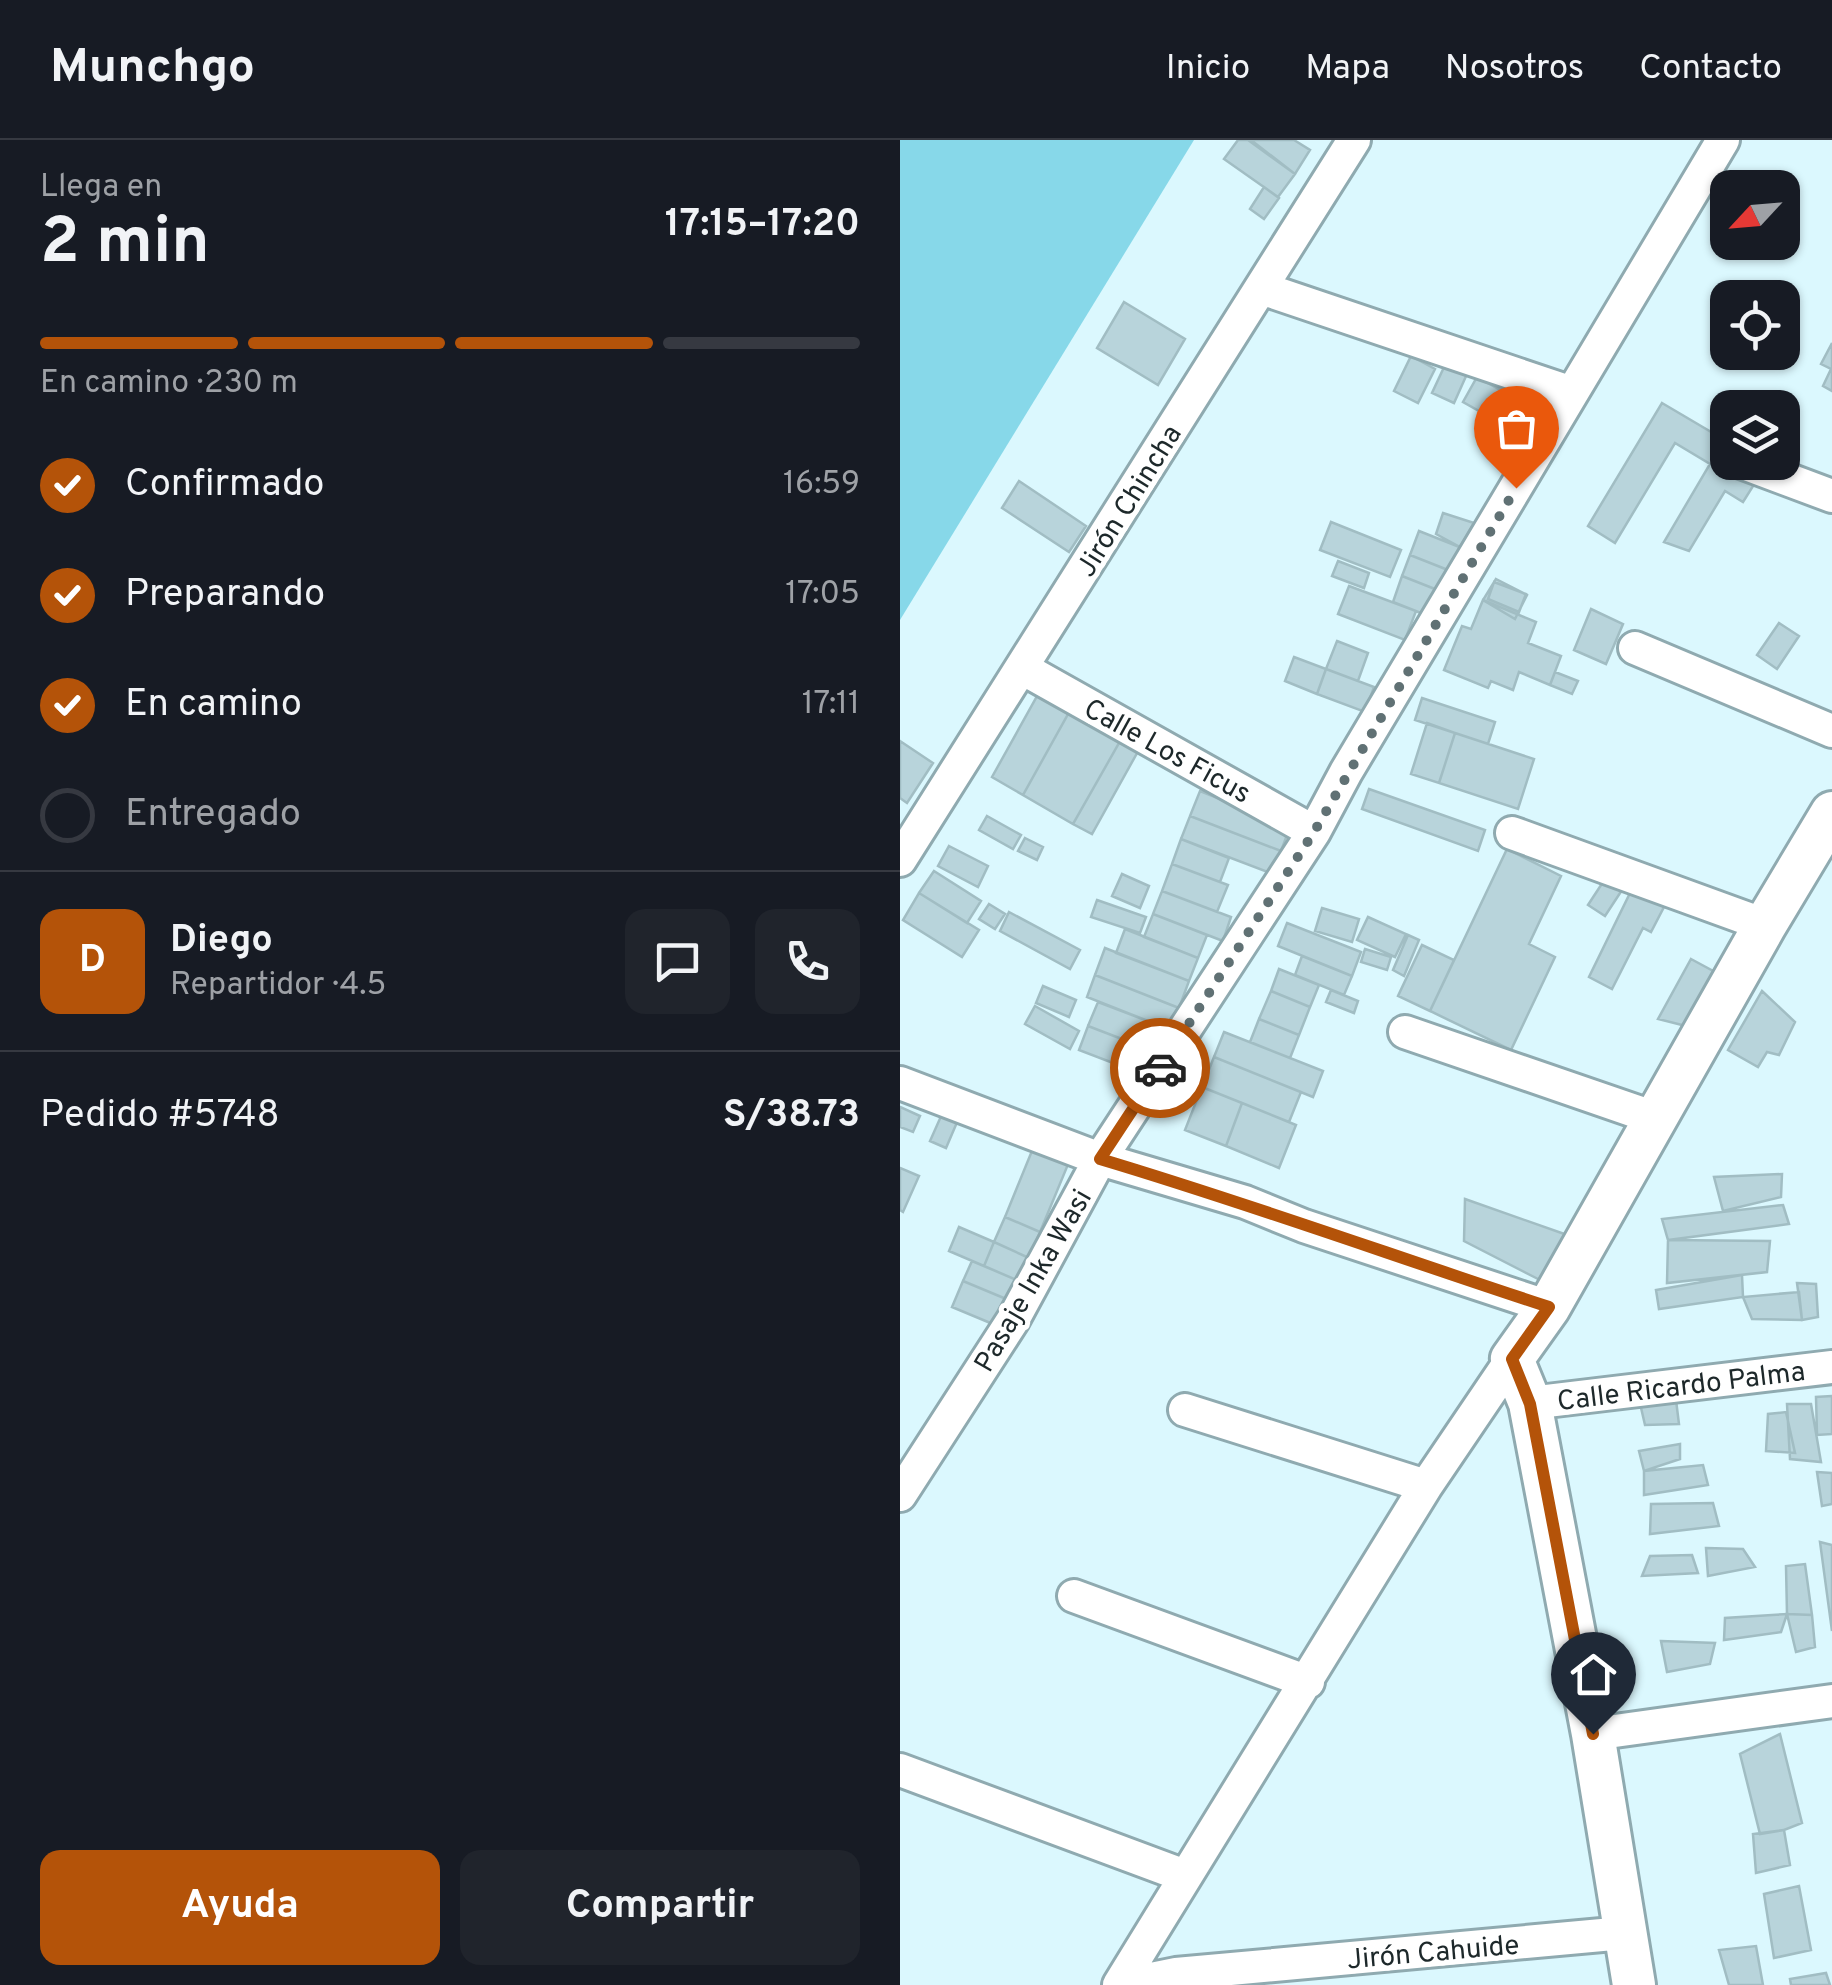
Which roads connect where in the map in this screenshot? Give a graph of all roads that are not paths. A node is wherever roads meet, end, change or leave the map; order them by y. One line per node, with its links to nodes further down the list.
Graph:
1 (1354, 140): 3 (street, Jirón Chincha)
2 (1723, 140): 4 (street, Pasaje Inka Wasi)
3 (1261, 288): 4 (street); 8 (street, Jirón Chincha)
4 (1572, 393): 11 (street, Pasaje Inka Wasi)
5 (1789, 480): 6 (street)
6 (1832, 496)
7 (1635, 648): 9 (street)
8 (1022, 668): 11 (street, Calle Los Ficus); 13 (street, Jirón Chincha)
9 (1832, 731)
10 (1832, 813): 14 (street)
11 (1314, 832): 18 (street, Pasaje Inka Wasi)
12 (1512, 833): 14 (street)
13 (900, 860)
14 (1765, 925): 17 (street)
15 (1405, 1032): 17 (street)
16 (900, 1083): 18 (street)
17 (1655, 1118): 19 (street)
18 (1100, 1159): 19 (street); 25 (street, Pasaje Inka Wasi)
19 (1549, 1307): 20 (street)
20 (1512, 1359): 22 (street); 24 (street)
21 (1832, 1366): 22 (street, Calle Ricardo Palma)
22 (1530, 1404): 29 (street)
23 (1185, 1410): 24 (street)
24 (1426, 1486): 27 (street)
25 (900, 1496)
26 (1074, 1596): 27 (street)
27 (1308, 1682): 31 (street)
28 (1832, 1701): 29 (street)
29 (1593, 1734): 32 (street)
30 (900, 1770): 31 (street)
31 (1185, 1876): 33 (street)
32 (1624, 1933): 33 (street, Jirón Cahuide); 34 (street)
33 (1120, 1985)
34 (1634, 1985)

